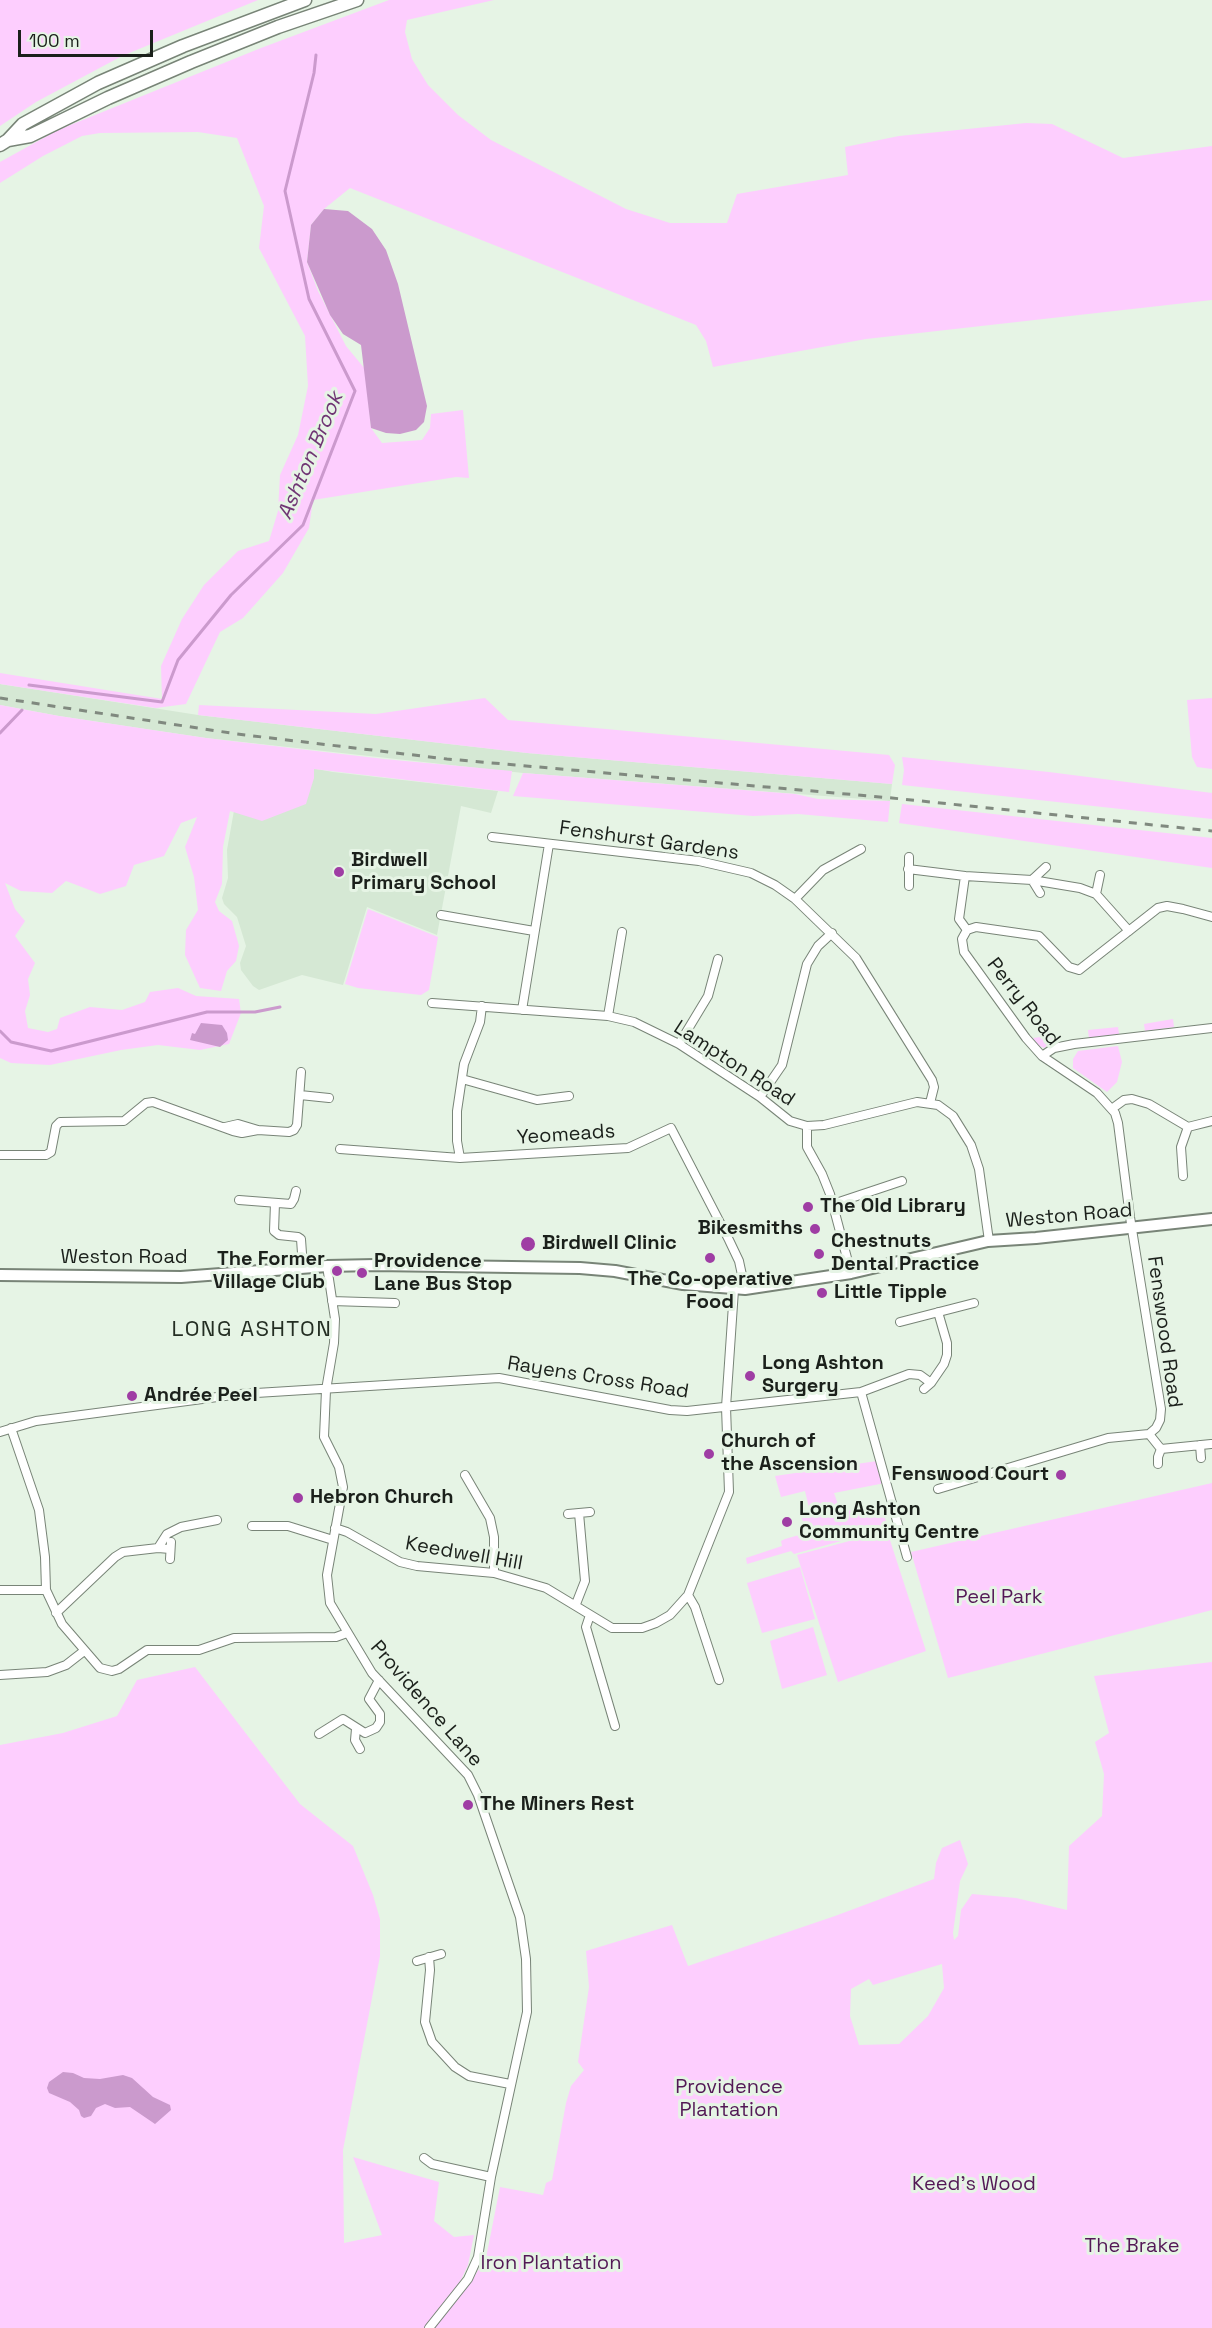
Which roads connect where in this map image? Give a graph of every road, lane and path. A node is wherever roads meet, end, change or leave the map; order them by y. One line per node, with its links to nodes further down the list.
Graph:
1 (305, 0): 3 (main road)
2 (357, 0): 3 (main road)
3 (4, 142)
4 (492, 837): 5 (street, Fenshurst Gardens)
5 (549, 844): 16 (street, Fenshurst Gardens); 20 (street)
6 (861, 849): 16 (street)
7 (909, 857): 9 (street)
8 (1046, 867): 12 (street)
9 (908, 869): 11 (street); 13 (street)
10 (1100, 875): 15 (street)
11 (965, 876): 12 (street); 19 (street, Perry Road)
12 (1032, 880): 14 (street); 15 (street)
13 (909, 886)
14 (1040, 893)
15 (1096, 894): 21 (street)
16 (795, 899): 23 (street, Fenshurst Gardens)
17 (441, 915): 20 (street)
18 (1212, 918): 21 (street)
19 (967, 930): 21 (street); 31 (street, Perry Road)
20 (534, 931): 27 (street)
21 (1129, 931)
22 (622, 932): 28 (street)
23 (832, 933): 36 (street); 38 (street, Fenshurst Gardens)
24 (718, 959): 30 (street)
25 (432, 1003): 26 (street, Lampton Road)
26 (482, 1006): 27 (street, Lampton Road); 33 (street)
27 (522, 1010): 28 (street, Lampton Road)
28 (608, 1016): 30 (street, Lampton Road)
29 (1212, 1028): 31 (street)
30 (679, 1044): 36 (street, Lampton Road)
31 (1042, 1056): 39 (street, Perry Road)
32 (301, 1072): 34 (street)
33 (462, 1079): 35 (street); 46 (street)
34 (300, 1095): 37 (street); 45 (street)
35 (569, 1096)
36 (760, 1097): 41 (street, Lampton Road)
37 (329, 1098)
38 (930, 1103): 41 (street, Lampton Road); 55 (street)
39 (1113, 1108): 42 (street); 54 (street)
40 (1212, 1121): 42 (street)
41 (807, 1126): 52 (street)
42 (1188, 1127): 47 (street)
43 (671, 1128): 46 (street, Yeomeads); 60 (street, Keedwell Hill)
44 (340, 1149): 46 (street, Yeomeads)
45 (0, 1155)
46 (460, 1158)
47 (1183, 1176)
48 (902, 1181): 52 (street)
49 (296, 1191): 51 (street)
50 (239, 1200): 51 (street)
51 (275, 1203): 57 (street)
52 (833, 1203): 58 (street)
53 (1212, 1219): 54 (street, Weston Road)
54 (1131, 1228): 55 (street, Weston Road); 73 (street, Fenswood Road)
55 (989, 1241): 58 (street, Weston Road)
56 (327, 1266): 57 (street, Weston Road); 60 (street, Weston Road); 61 (street, Providence Lane)
57 (303, 1268): 59 (street, Weston Road)
58 (851, 1273): 60 (street, Weston Road)
59 (0, 1275)
60 (739, 1289): 70 (street, Keedwell Hill)
61 (332, 1301): 62 (street); 68 (street, Providence Lane)
62 (395, 1303)
63 (974, 1304): 64 (street)
64 (938, 1312): 65 (street); 66 (street)
65 (900, 1322)
66 (932, 1383): 67 (street); 69 (street, Rayens Cross Road)
67 (924, 1389)
68 (326, 1390): 70 (street, Rayens Cross Road); 71 (street, Rayens Cross Road); 88 (street, Providence Lane)
69 (861, 1392): 70 (street, Rayens Cross Road); 91 (street)
70 (726, 1407): 96 (street, Keedwell Hill)
71 (11, 1428): 72 (street, Rayens Cross Road); 95 (street)
72 (0, 1432)
73 (1149, 1434): 76 (street); 81 (street, Fenswood Road)
74 (1210, 1444): 75 (street)
75 (1200, 1445): 76 (street); 77 (street)
76 (1161, 1449): 78 (street)
77 (1201, 1458)
78 (1158, 1464)
79 (465, 1475): 80 (street)
80 (472, 1485): 82 (street); 93 (street)
81 (938, 1489)
82 (463, 1490)
83 (590, 1512): 84 (street)
84 (579, 1513): 85 (street); 97 (street)
85 (568, 1514)
86 (217, 1520): 90 (street)
87 (252, 1526): 89 (street)
88 (335, 1528): 89 (street, Providence Lane); 93 (street, Keedwell Hill)
89 (333, 1540): 100 (street, Providence Lane)
90 (158, 1548): 92 (street); 98 (street)
91 (907, 1557)
92 (170, 1559)
93 (494, 1573): 97 (street, Keedwell Hill)
94 (0, 1590): 95 (street)
95 (46, 1590): 98 (street)
96 (688, 1595): 99 (street, Keedwell Hill); 104 (street)
97 (576, 1604): 99 (street, Keedwell Hill)
98 (56, 1613): 101 (street)
99 (590, 1615): 105 (street)
100 (347, 1633): 101 (street); 103 (street, Providence Lane)
101 (84, 1651): 102 (street)
102 (0, 1675)
103 (379, 1680): 109 (street); 116 (street, Providence Lane)
104 (719, 1680)
105 (611, 1713): 106 (street); 107 (street)
106 (601, 1716)
107 (615, 1726)
108 (331, 1727): 109 (street); 110 (street); 111 (street)
109 (356, 1729): 112 (street)
110 (319, 1734)
111 (337, 1736)
112 (360, 1749)
113 (441, 1954): 114 (street)
114 (429, 1958): 115 (street); 116 (street)
115 (417, 1961)
116 (510, 2084): 118 (street, Providence Lane)
117 (424, 2157): 118 (street)
118 (491, 2177): 119 (street, Providence Lane)
119 (429, 2328)

